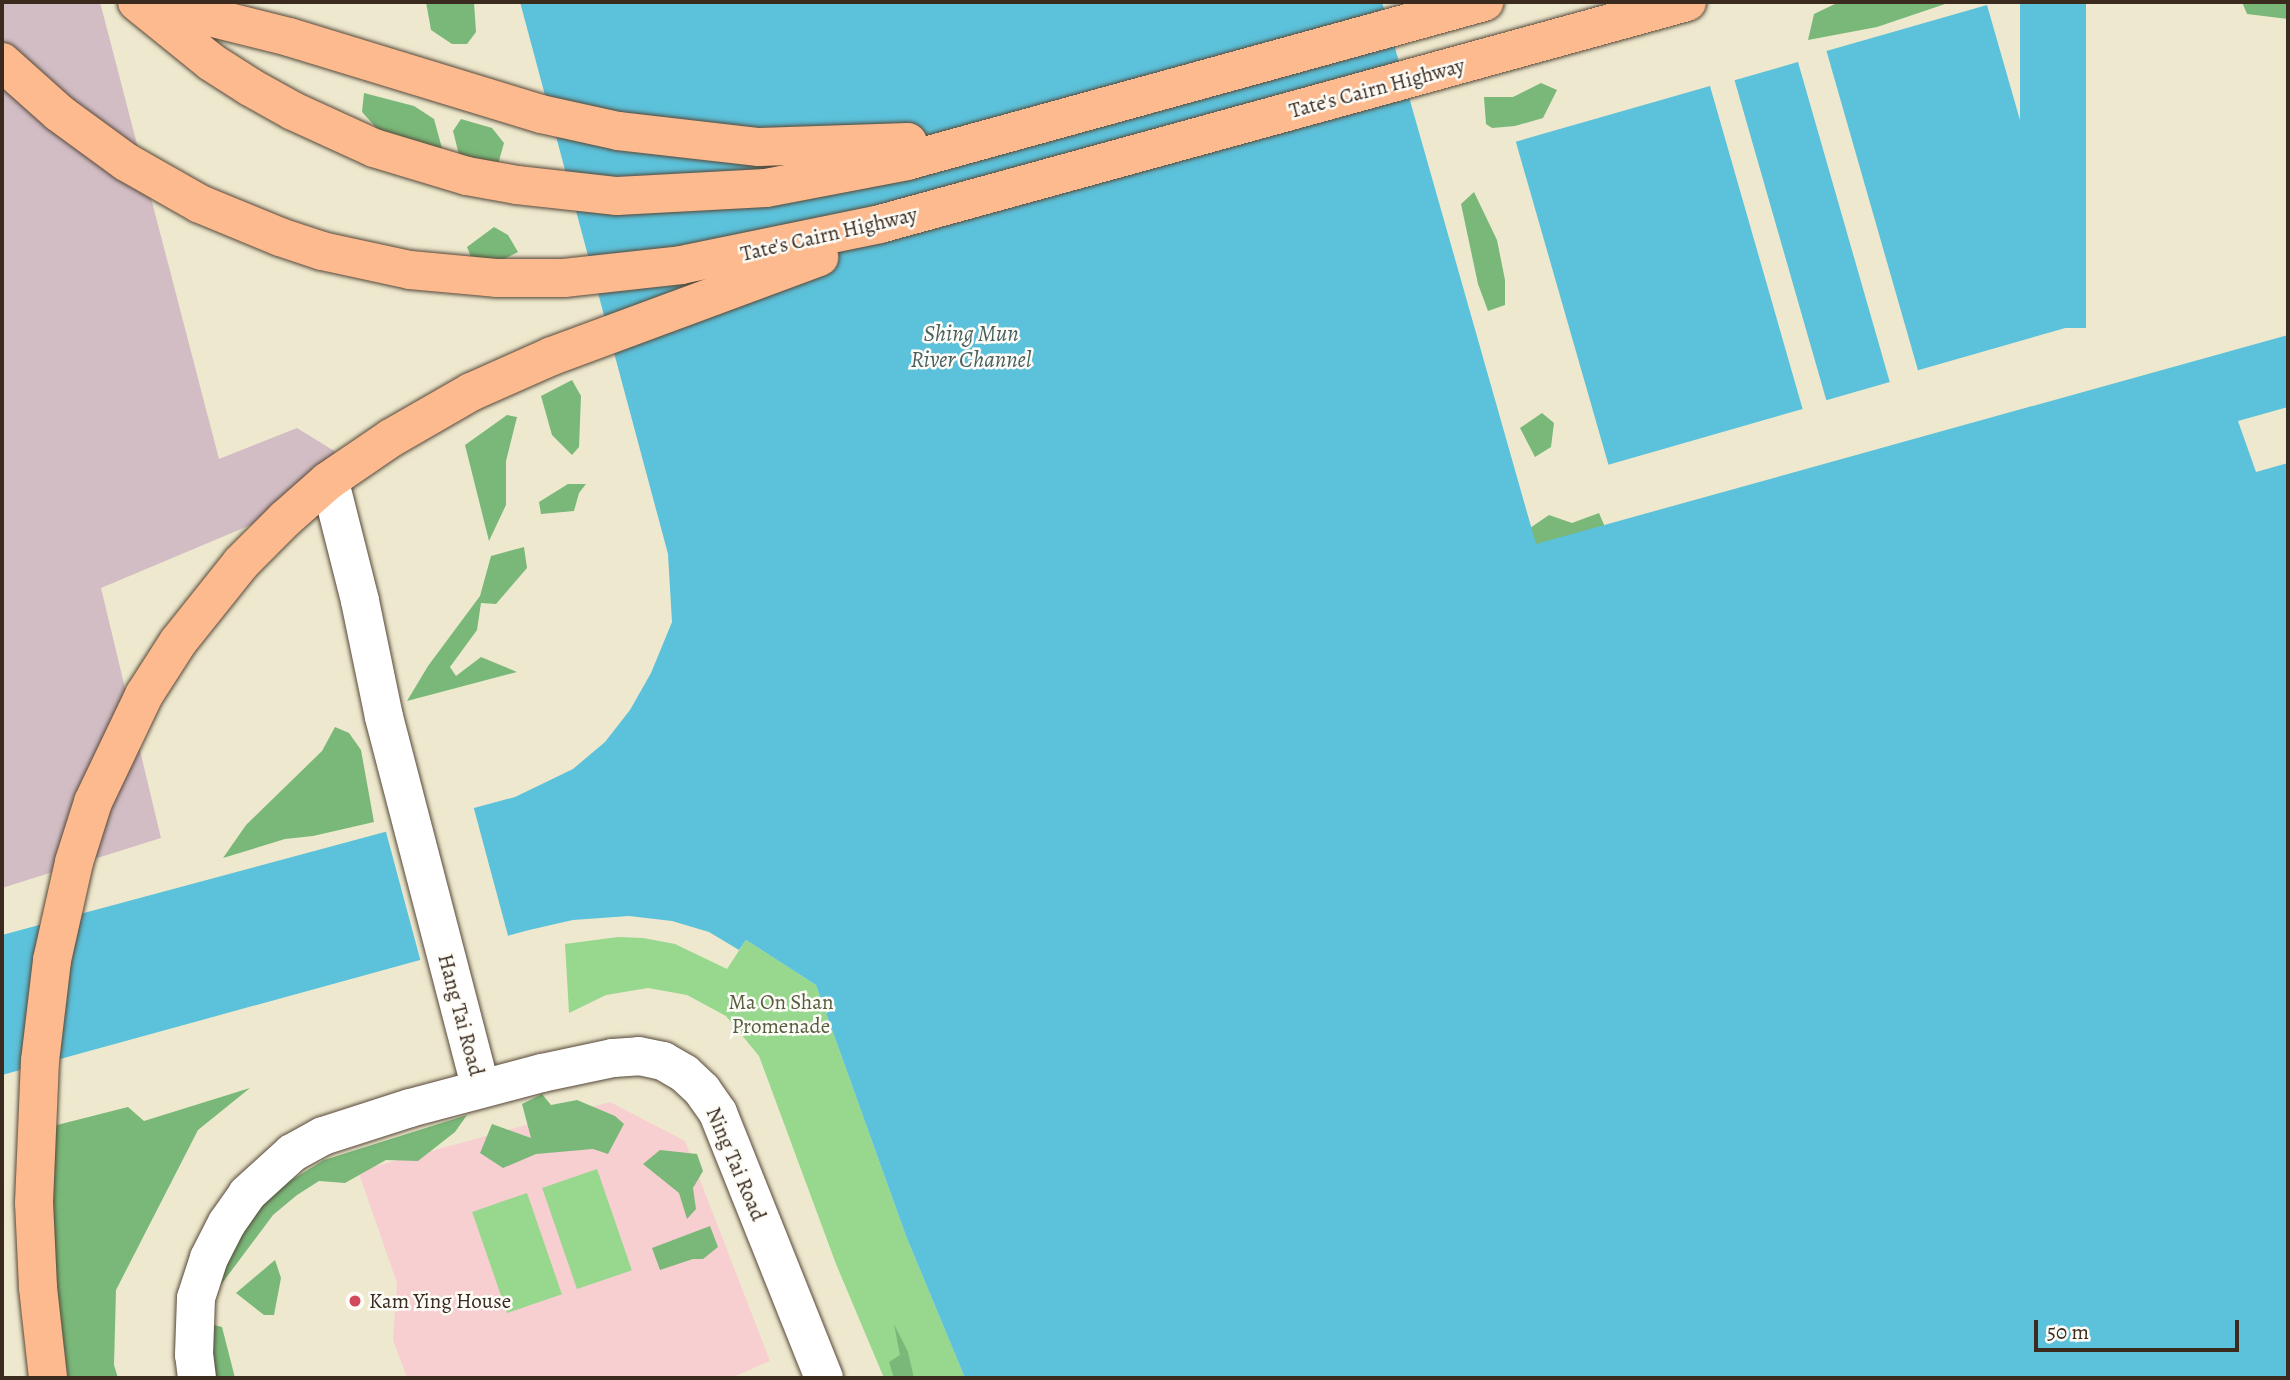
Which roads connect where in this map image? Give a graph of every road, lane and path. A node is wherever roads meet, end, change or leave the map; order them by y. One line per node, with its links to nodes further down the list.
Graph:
1 (137, 2): 6 (highway)
2 (149, 2): 6 (highway)
3 (1484, 2): 6 (highway)
4 (1687, 2): 7 (highway, Tate's Cairn Highway)
5 (2, 62): 7 (highway, Tate's Cairn Highway)
6 (974, 141)
7 (932, 211): 10 (highway)
8 (333, 494): 9 (street, Hang Tai Road)
9 (481, 1089): 11 (street, Hang Tai Road); 12 (street, Ning Tai Road)
10 (48, 1378)
11 (197, 1378)
12 (824, 1378)

